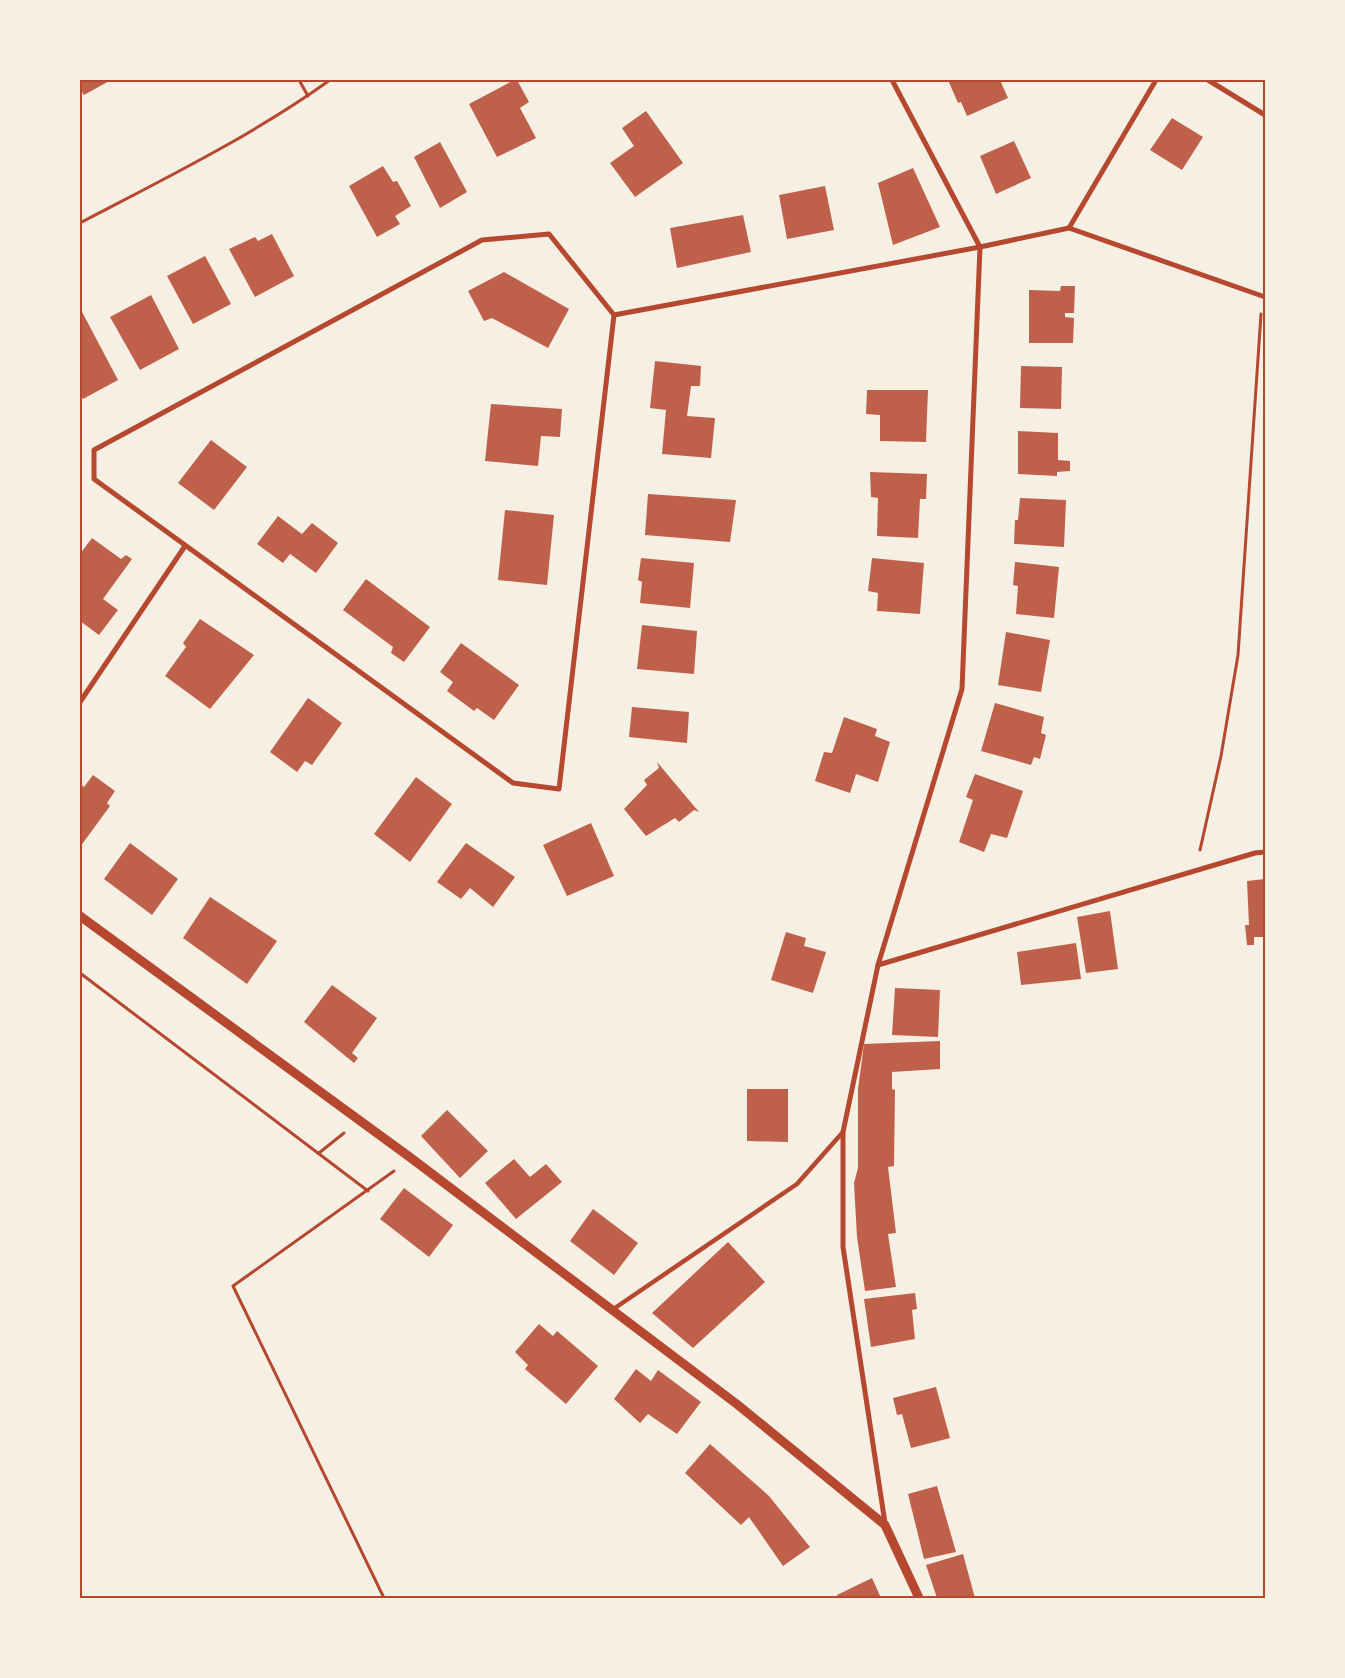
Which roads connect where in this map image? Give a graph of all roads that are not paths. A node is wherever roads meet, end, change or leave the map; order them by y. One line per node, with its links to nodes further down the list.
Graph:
1 (892, 80): 6 (street)
2 (1156, 80): 5 (street)
3 (1208, 80): 4 (street)
4 (1265, 115)
5 (1069, 228): 6 (street); 7 (street)
6 (980, 248): 8 (street); 13 (street)
7 (1264, 297)
8 (614, 315): 9 (street); 9 (street)
9 (185, 546): 10 (street)
10 (80, 702)
11 (1265, 852): 13 (street)
12 (80, 916): 15 (street)
13 (878, 965): 14 (street)
14 (843, 1132): 15 (street); 16 (street)
15 (612, 1310): 16 (street)
16 (885, 1525): 17 (street)
17 (918, 1598)

